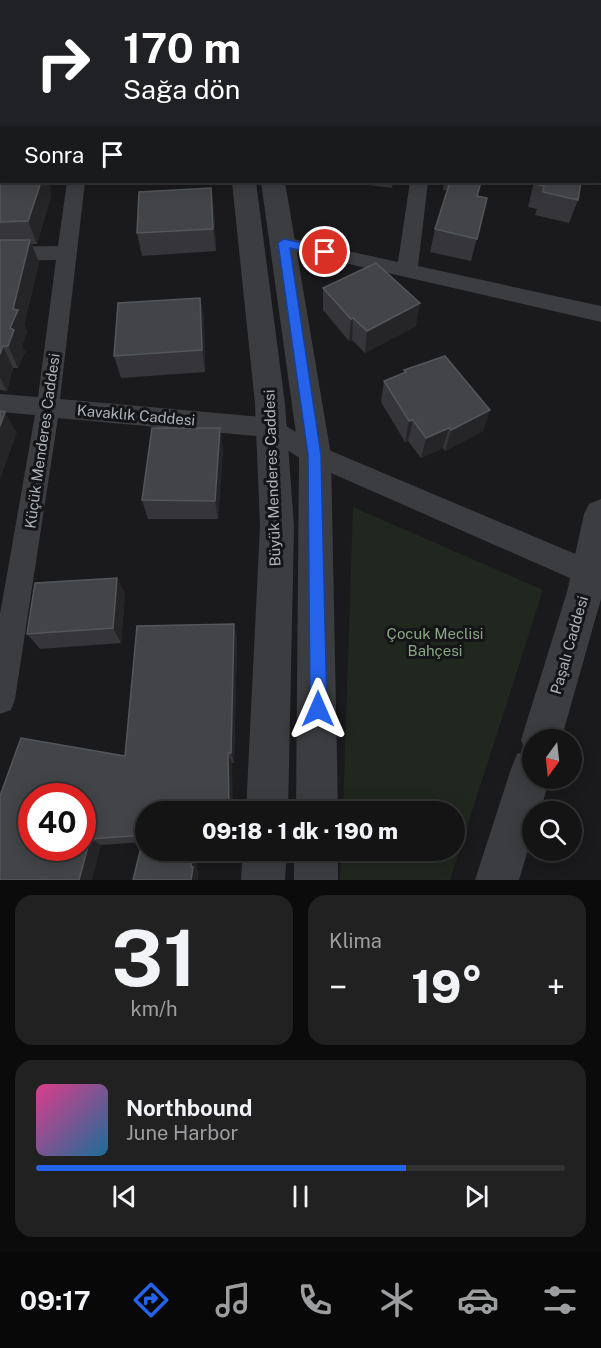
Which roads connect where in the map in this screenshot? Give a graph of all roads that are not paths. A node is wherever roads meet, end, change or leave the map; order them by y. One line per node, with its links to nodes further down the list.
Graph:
1 (76, 183): 6 (street, Küçük Menderes Caddesi)
2 (244, 183): 12 (street, Büyük Menderes Caddesi)
3 (273, 183): 5 (street)
4 (419, 183): 8 (street)
5 (284, 243): 8 (street); 13 (street)
6 (67, 253): 7 (street); 11 (street, Küçük Menderes Caddesi)
7 (0, 254)
8 (407, 270): 9 (street)
9 (601, 314)
10 (0, 403): 11 (street, Kavaklık Caddesi)
11 (48, 407): 12 (street, Kavaklık Caddesi); 16 (street, Küçük Menderes Caddesi)
12 (272, 428): 13 (street); 20 (street, Büyük Menderes Caddesi)
13 (315, 455): 15 (street); 21 (street)
14 (601, 514): 15 (street, Paşalı Caddesi)
15 (589, 573): 18 (street, Paşalı Caddesi)
16 (5, 649): 17 (street, Küçük Menderes Caddesi)
17 (0, 699)
18 (544, 729)
19 (526, 789): 26 (street)
20 (267, 801)
21 (317, 801)
22 (264, 861): 24 (street)
23 (316, 861): 25 (street)
24 (263, 880)
25 (316, 880)
26 (497, 880)

